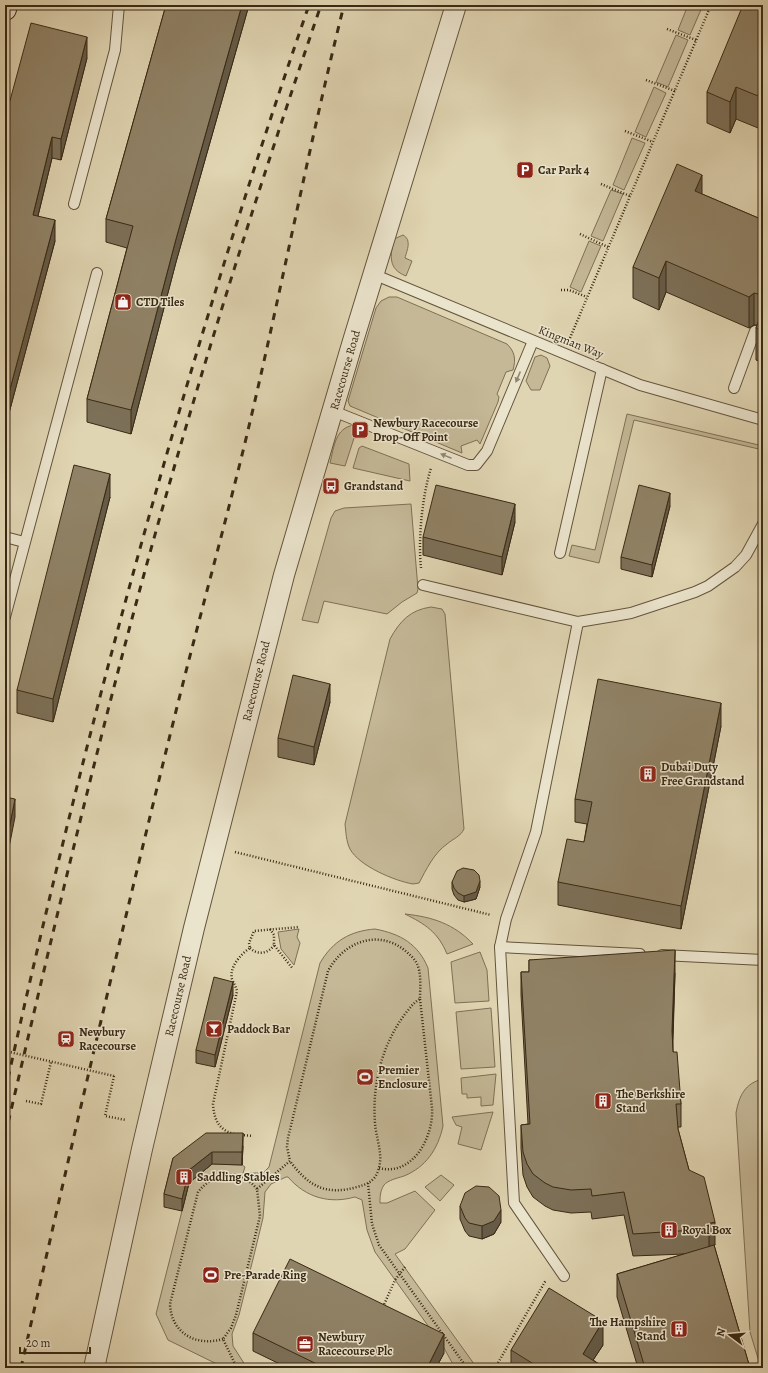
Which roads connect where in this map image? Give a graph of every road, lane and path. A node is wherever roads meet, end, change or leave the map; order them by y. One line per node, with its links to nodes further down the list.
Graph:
1 (6, 5): 5 (main road)
2 (119, 5): 14 (lane)
3 (456, 5): 18 (street, Racecourse Road)
4 (711, 5): 7 (path)
5 (5, 9)
6 (667, 29): 7 (path)
7 (696, 40): 9 (path)
8 (646, 80): 9 (path)
9 (675, 92): 11 (path)
10 (625, 131): 11 (path)
11 (653, 142): 13 (path)
12 (601, 184): 13 (path)
13 (630, 196): 16 (path)
14 (74, 204)
15 (580, 234): 16 (path)
16 (608, 247): 20 (path)
17 (97, 273): 31 (lane)
18 (374, 274): 22 (lane, Kingman Way); 26 (street, Racecourse Road)
19 (561, 290): 20 (path)
20 (587, 297): 23 (path)
21 (756, 331): 25 (lane)
22 (533, 341): 23 (lane, Kingman Way); 28 (lane, one-way to 28)
23 (563, 353): 24 (lane, Kingman Way)
24 (602, 369): 27 (lane, Kingman Way); 32 (lane)
25 (734, 388)
26 (332, 411): 28 (lane); 61 (street, Racecourse Road)
27 (763, 420)
28 (436, 452): 33 (path)
29 (763, 524): 35 (lane)
30 (5, 537): 31 (lane)
31 (24, 542): 34 (lane)
32 (560, 554)
33 (423, 585): 35 (lane)
34 (5, 617)
35 (578, 622): 37 (lane)
36 (233, 852): 37 (path)
37 (506, 919): 41 (lane)
38 (299, 927): 39 (path)
39 (270, 929): 40 (path); 42 (path)
40 (274, 945): 42 (path); 44 (path)
41 (500, 947): 43 (lane); 55 (lane)
42 (250, 948): 50 (path)
43 (763, 960)
44 (293, 969)
45 (420, 999): 51 (path); 52 (path); 52 (path)
46 (5, 1051): 47 (path, bridge)
47 (51, 1062): 48 (path); 49 (path, bridge)
48 (26, 1101)
49 (132, 1121)
50 (253, 1136)
51 (290, 1161): 53 (path); 54 (path)
52 (379, 1168): 53 (path)
53 (368, 1184): 57 (path)
54 (257, 1189): 60 (path); 60 (path)
55 (555, 1264): 58 (lane); 64 (path)
56 (405, 1267): 57 (path)
57 (399, 1274): 59 (path); 63 (path)
58 (564, 1276)
59 (380, 1313)
60 (223, 1339): 62 (path)
61 (96, 1367)
62 (237, 1368)
63 (467, 1368)
64 (495, 1368)

